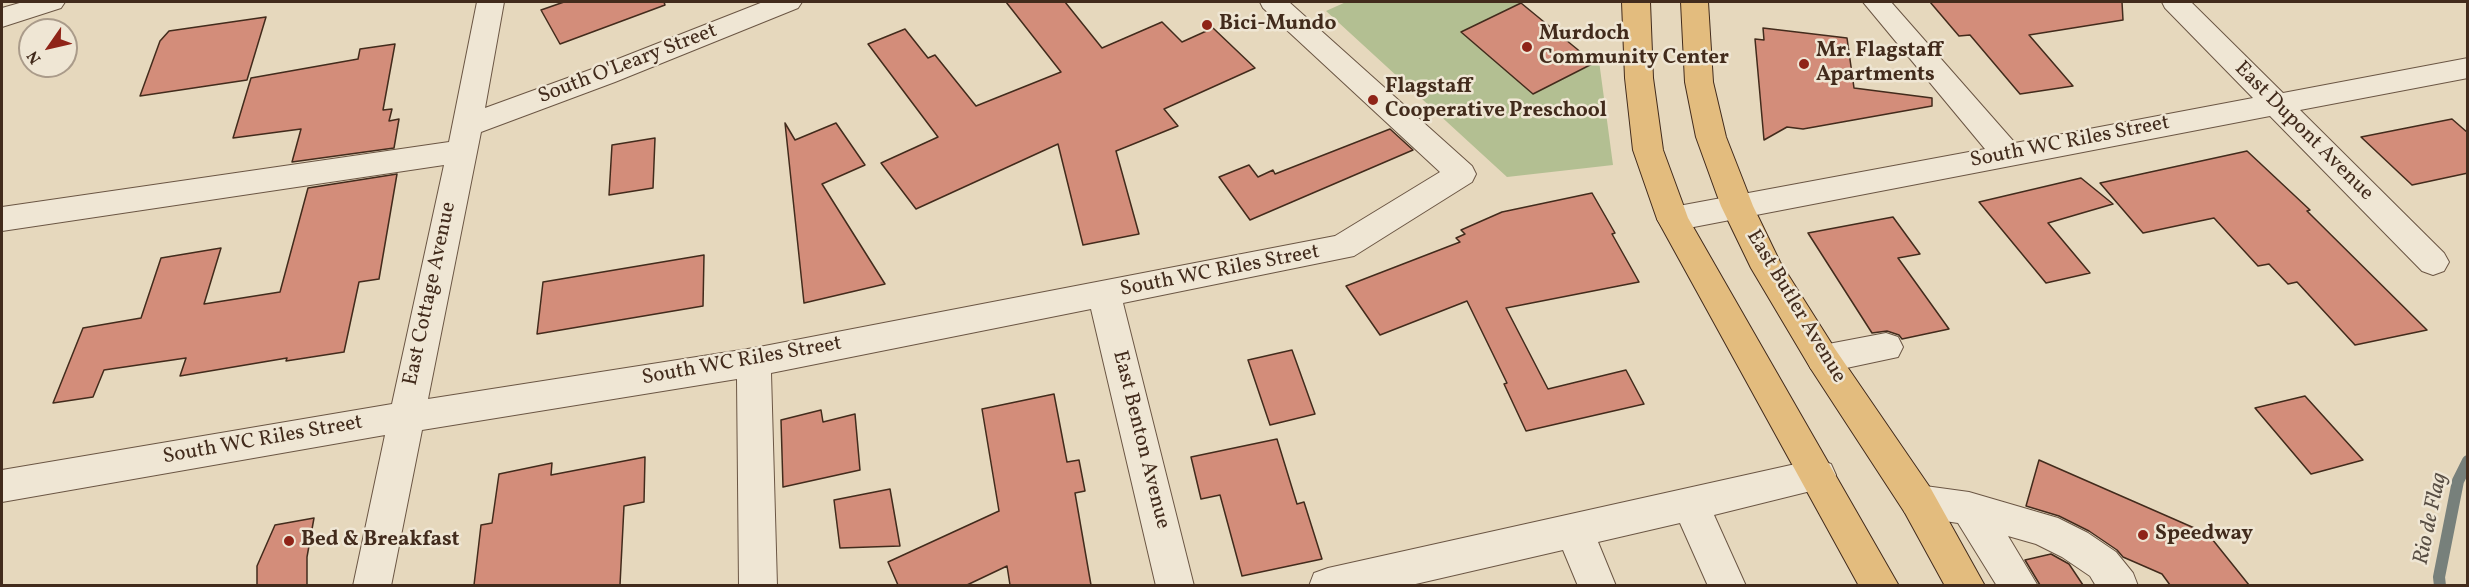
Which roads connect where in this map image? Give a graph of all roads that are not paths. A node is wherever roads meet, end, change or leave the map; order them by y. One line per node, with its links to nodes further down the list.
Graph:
1 (51, 2): 9 (street)
2 (490, 2): 12 (street, East Cottage Avenue)
3 (788, 2): 12 (street, South O'Leary Street)
4 (1273, 2): 18 (street, South WC Riles Street)
5 (1636, 2): 16 (main road)
6 (1694, 2): 14 (main road, East Butler Avenue)
7 (1876, 2): 13 (street)
8 (2175, 2): 11 (street, East Dupont Avenue)
9 (2, 18)
10 (2468, 68): 11 (street, South WC Riles Street)
11 (2276, 104): 13 (street, South WC Riles Street); 17 (street, East Dupont Avenue)
12 (464, 139): 15 (street, South O'Leary Street); 22 (street, East Cottage Avenue)
13 (2008, 155): 14 (street, South WC Riles Street)
14 (1737, 206): 16 (street, South WC Riles Street); 20 (main road, East Butler Avenue)
15 (2, 219)
16 (1673, 219): 23 (main road)
17 (2433, 262)
18 (1104, 295): 21 (street, South WC Riles Street); 32 (street, East Benton Avenue)
19 (1886, 347): 20 (street)
20 (1823, 359): 25 (main road, East Butler Avenue)
21 (754, 362): 22 (street, South WC Riles Street); 31 (street)
22 (405, 418): 24 (street, South WC Riles Street); 30 (street, East Cottage Avenue)
23 (1818, 475): 26 (street); 36 (main road)
24 (2, 486)
25 (1918, 501): 27 (street); 37 (main road, East Butler Avenue)
26 (1690, 504): 28 (street); 35 (street)
27 (1969, 508): 38 (street); 39 (street)
28 (1574, 530): 29 (street); 34 (street)
29 (1388, 579): 33 (street)
30 (372, 585)
31 (758, 585)
32 (1176, 585)
33 (1328, 585)
34 (1597, 585)
35 (1727, 585)
36 (1880, 585)
37 (1966, 585)
38 (2019, 585)
39 (2119, 585)

